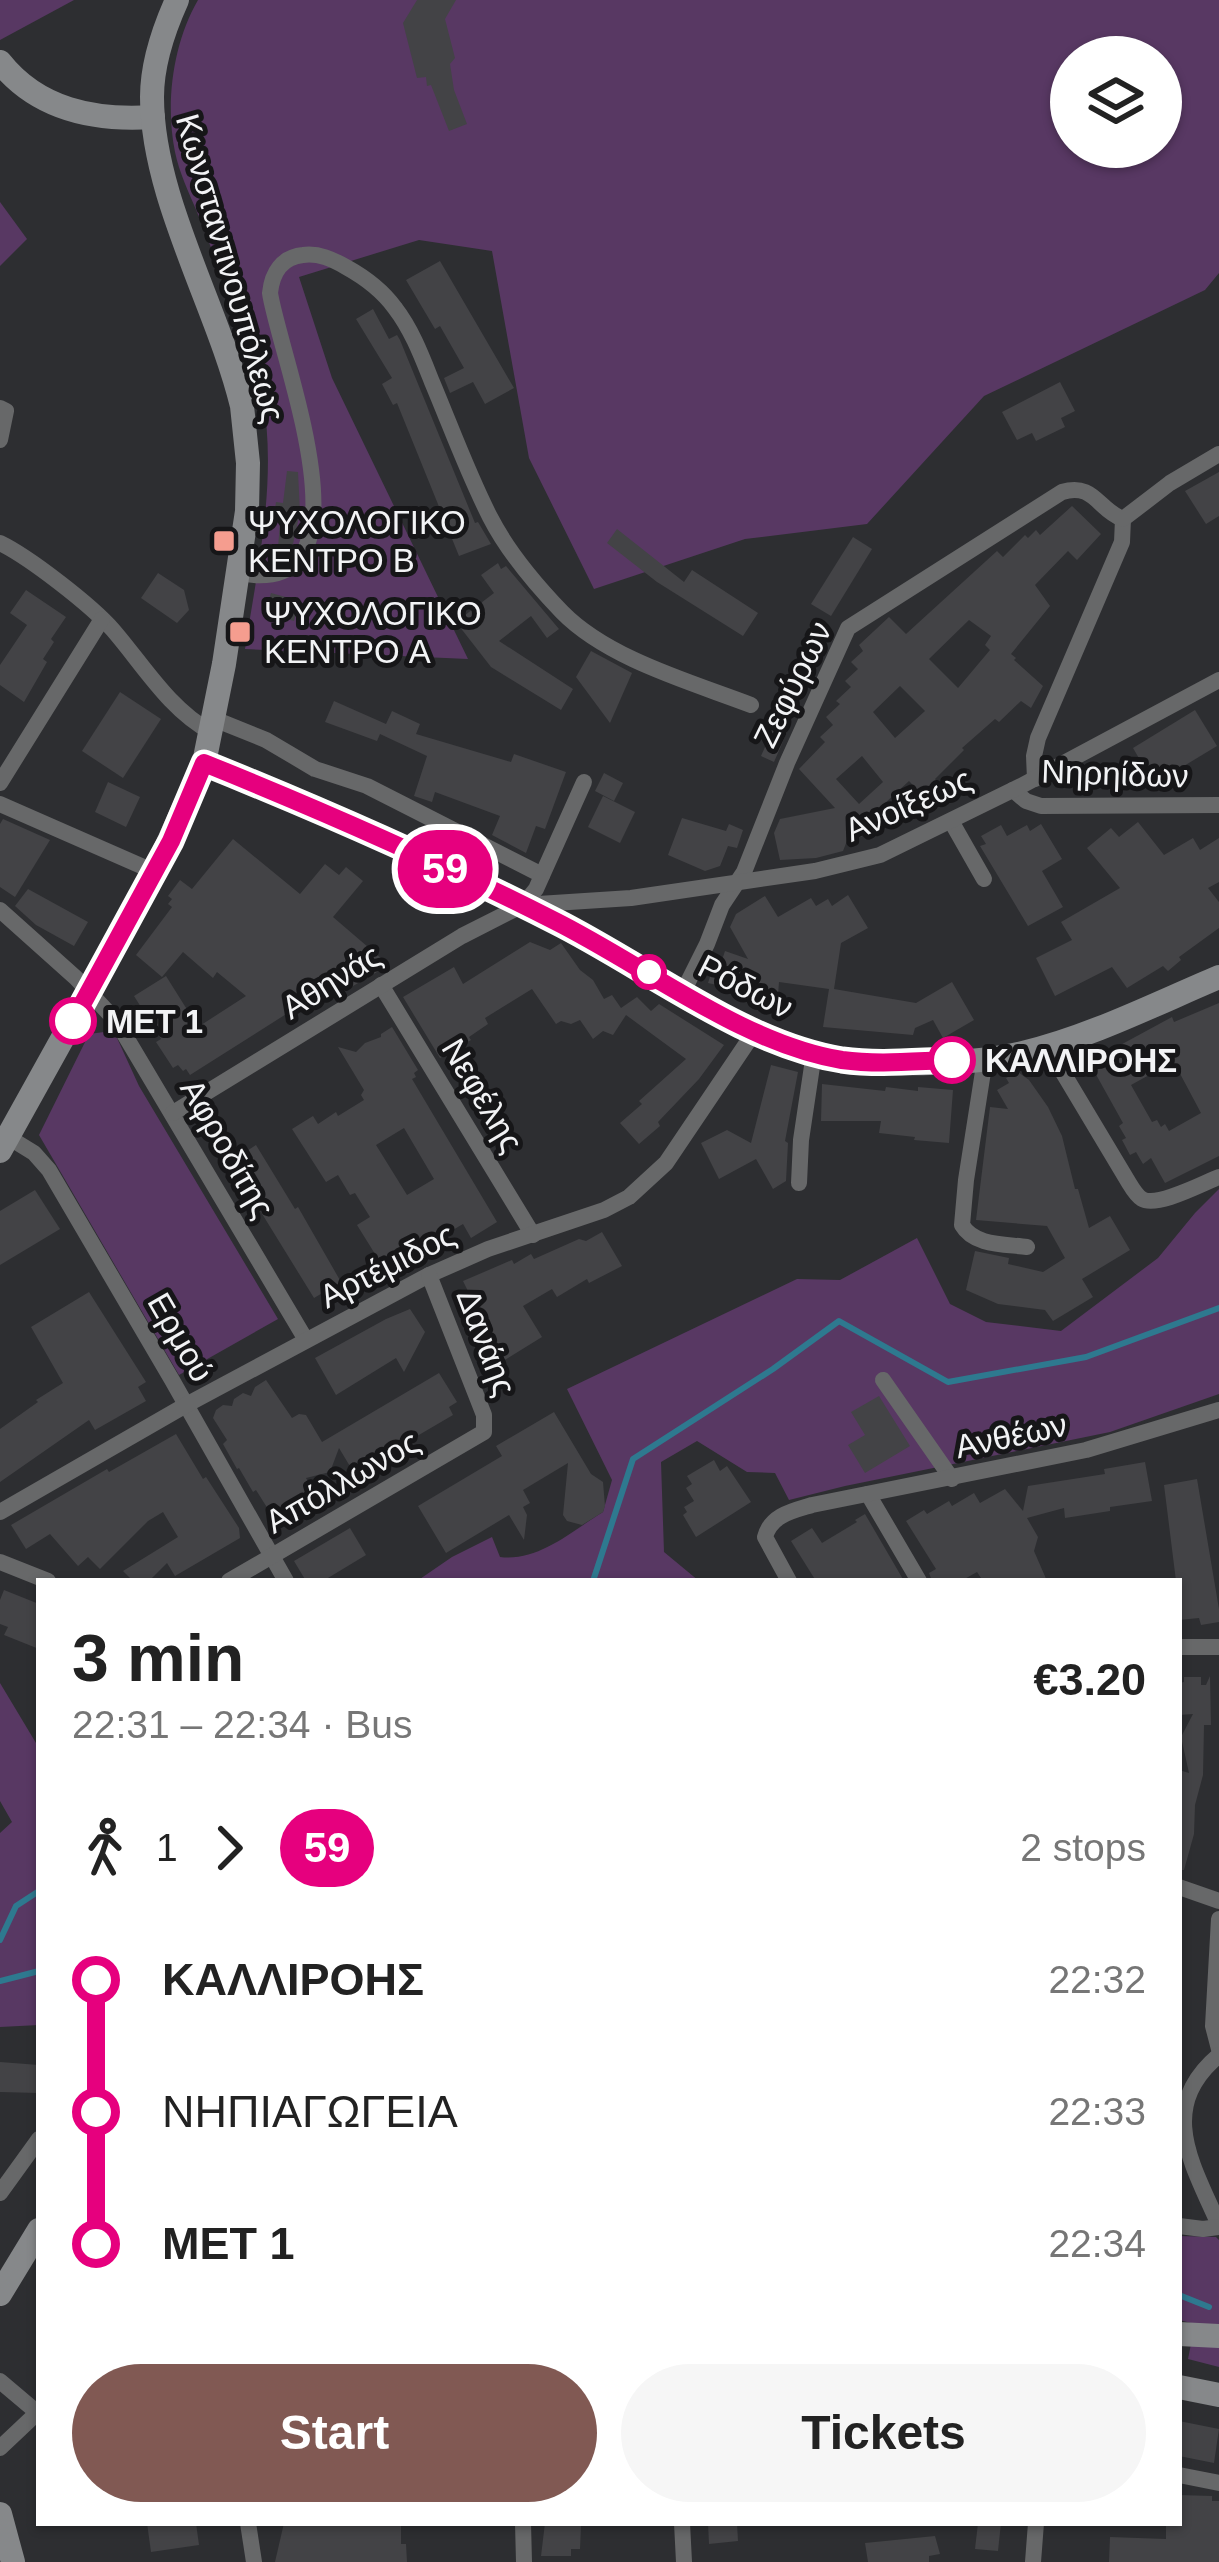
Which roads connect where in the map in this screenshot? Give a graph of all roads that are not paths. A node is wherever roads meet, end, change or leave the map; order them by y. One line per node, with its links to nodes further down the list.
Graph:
1 (177, 0): 3 (main road, Κωνσταντινουπόλεως)
2 (0, 62): 3 (main road)
3 (153, 117): 9 (main road, Κωνσταντινουπόλεως)
4 (0, 409): 5 (street)
5 (0, 440)
6 (1219, 454): 7 (street)
7 (1123, 519): 15 (street); 25 (street, Ζεφύρων)
8 (0, 543): 10 (street)
9 (238, 573): 12 (street); 13 (main road, Κωνσταντινουπόλεως)
10 (102, 619): 13 (street); 17 (street)
11 (1219, 680): 15 (street, Ανοίξεως)
12 (751, 705)
13 (212, 725): 14 (main road, Κωνσταντινουπόλεως); 23 (street)
14 (204, 763): 22 (main road, Κωνσταντινουπόλεως); 26 (main road, Ρόδων)
15 (1035, 778): 18 (street, Ανοίξεως)
16 (584, 782): 23 (street)
17 (0, 783)
18 (1013, 790): 20 (street, Νηρηίδων); 21 (street, Ανοίξεως)
19 (0, 804): 22 (street)
20 (1219, 806)
21 (951, 821): 24 (street); 25 (street, Ανοίξεως)
22 (154, 872): 30 (main road, Κωνσταντινουπόλεως)
23 (542, 875): 26 (street)
24 (984, 879)
25 (739, 881): 26 (street, Ανοίξεως); 31 (street, Ζεφύρων)
26 (524, 905): 29 (street, Αθηνάς); 31 (main road, Ρόδων)
27 (0, 910): 30 (street, Αφροδίτης)
28 (1219, 977): 33 (main road, Ρόδων)
29 (381, 985): 36 (street, Αθηνάς); 40 (street, Νεφέλης)
30 (90, 991): 36 (street, Αφροδίτης); 37 (main road, Κωνσταντινουπόλεως)
31 (683, 992): 32 (main road, Ρόδων)
32 (755, 1031): 34 (main road, Ρόδων); 40 (street, Αρτέμιδος)
33 (1047, 1046): 35 (main road, Ρόδων); 38 (street)
34 (814, 1053): 35 (main road, Ρόδων); 39 (street)
35 (985, 1059): 41 (street)
36 (173, 1113): 43 (street, Αφροδίτης)
37 (4, 1144): 45 (street, Ερμού)
38 (1219, 1177)
39 (799, 1183)
40 (533, 1235): 42 (street, Αρτέμιδος)
41 (1028, 1247)
42 (429, 1275): 43 (street, Αρτέμιδος); 47 (street, Δανάης)
43 (306, 1340): 45 (street, Αρτέμιδος)
44 (883, 1380): 48 (street)
45 (186, 1406): 50 (street, Αρτέμιδος); 51 (street, Ερμού)
46 (1219, 1411): 48 (street, Ανθέων)
47 (484, 1432): 51 (street, Απόλλωνος)
48 (952, 1479): 49 (street, Ανθέων)
49 (868, 1494): 56 (street, Ανθέων); 57 (street)
50 (0, 1512)
51 (272, 1557): 54 (street, Απόλλωνος); 55 (street, Ερμού)
52 (2, 1565): 53 (street)
53 (39, 1578)
54 (235, 1578)
55 (284, 1578)
56 (787, 1578)
57 (917, 1578)
58 (1219, 1646): 59 (street)
59 (1182, 1647)
60 (1182, 1888): 61 (street)
61 (1219, 1901)
62 (1219, 1918): 63 (street)
63 (1219, 2052): 64 (street)
64 (1182, 2103): 68 (street)
65 (36, 2143): 66 (street)
66 (0, 2193)
67 (1182, 2226): 68 (street)
68 (1219, 2226)
69 (36, 2235): 70 (main road)
70 (0, 2294)
71 (1182, 2334): 72 (main road)
72 (1219, 2336)
73 (0, 2381): 76 (street)
74 (1182, 2387): 75 (main road)
75 (1219, 2396)
76 (36, 2412)
77 (36, 2416): 78 (street)
78 (0, 2449)
79 (1182, 2476): 80 (street)
80 (1219, 2483)
81 (0, 2514): 86 (main road)
82 (248, 2526): 87 (street)
83 (523, 2526): 88 (street)
84 (682, 2526): 89 (street)
85 (1036, 2526): 90 (street)
86 (13, 2562)
87 (254, 2562)
88 (524, 2562)
89 (684, 2562)
90 (1033, 2562)

